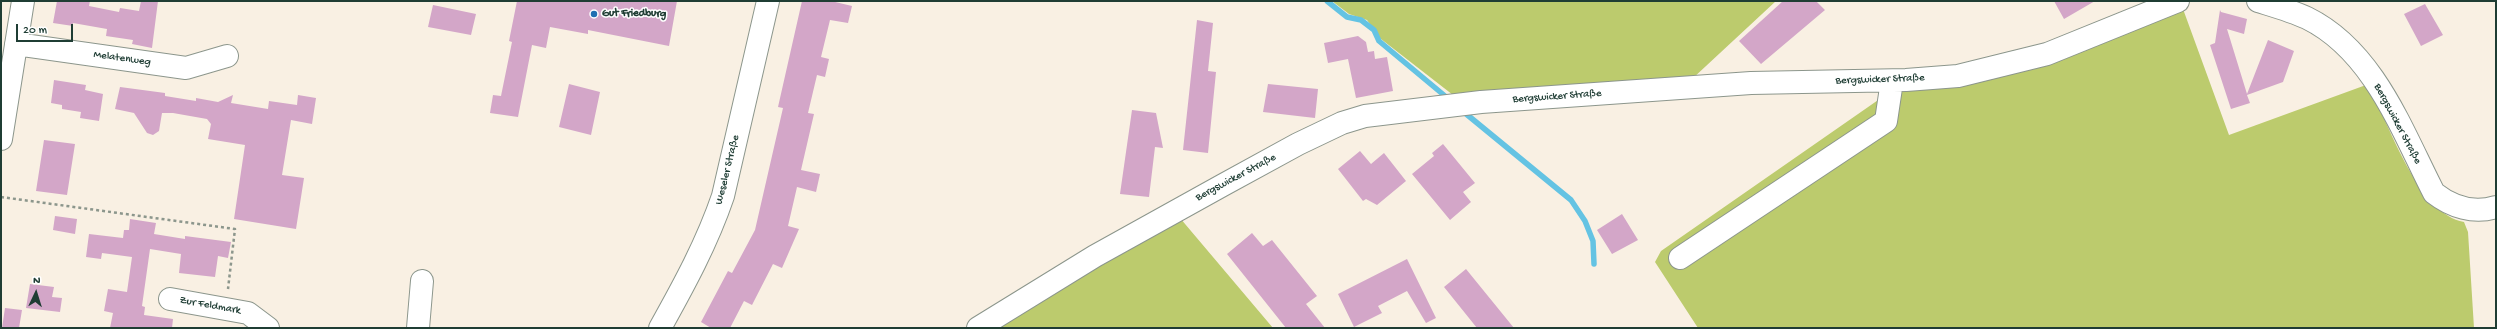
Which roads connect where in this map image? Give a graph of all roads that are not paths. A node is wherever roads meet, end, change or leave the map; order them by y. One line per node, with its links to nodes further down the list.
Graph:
1 (23, 1): 5 (street)
2 (768, 1): 15 (street, Weseler Straße)
3 (2178, 1): 7 (street, Bergswicker Straße)
4 (2258, 1): 9 (street, Bergswicker Straße)
5 (16, 44): 6 (street, Melatenweg); 8 (street)
6 (227, 56)
7 (1892, 81): 10 (street); 16 (street, Bergswicker Straße)
8 (1, 139)
9 (2496, 207)
10 (1680, 258)
11 (422, 281): 14 (street)
12 (170, 299): 13 (street, Zur Feldmark)
13 (268, 328)
14 (418, 328)
15 (660, 328)
16 (978, 328)

